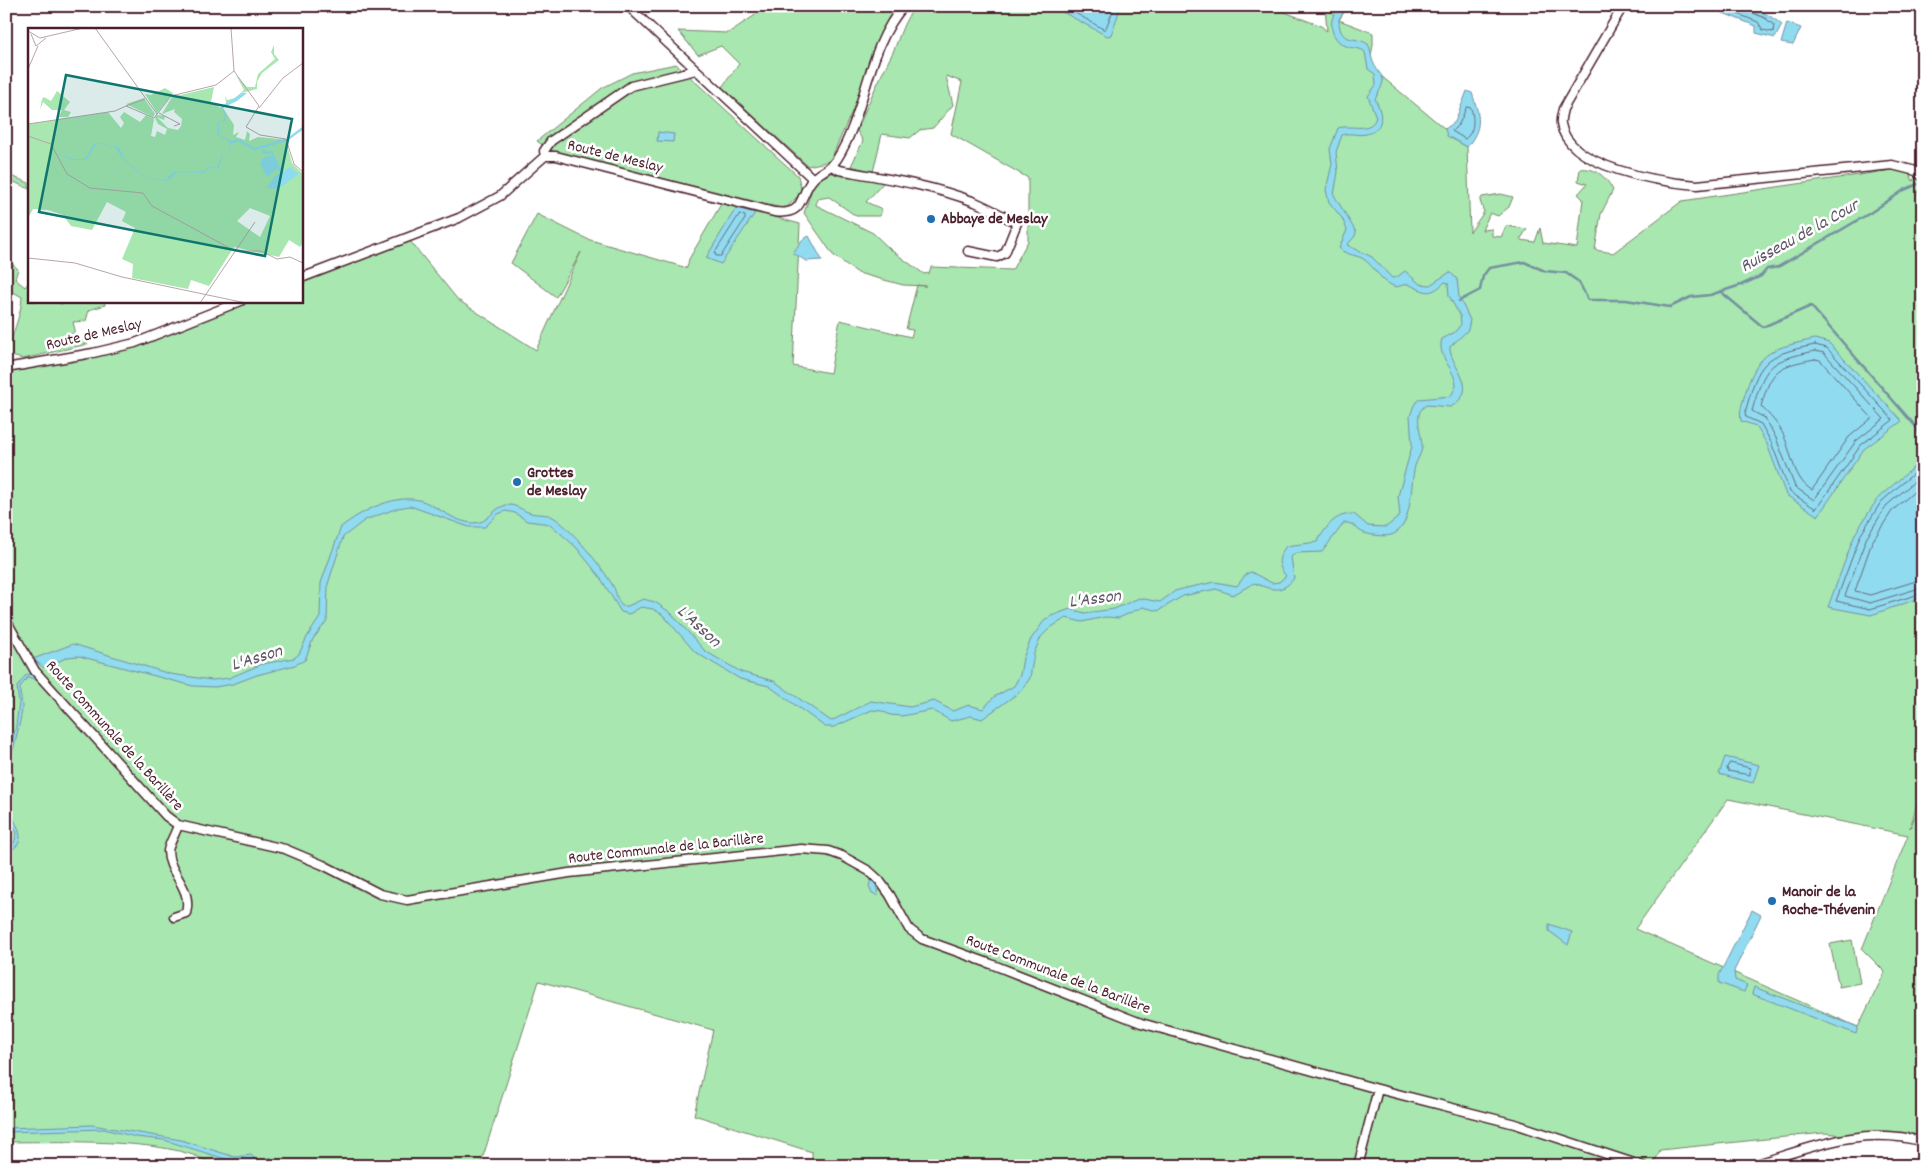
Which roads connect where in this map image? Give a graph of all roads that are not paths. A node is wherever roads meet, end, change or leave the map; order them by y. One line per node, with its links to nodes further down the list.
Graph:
1 (628, 6): 4 (street)
2 (904, 6): 6 (street)
3 (1623, 6): 7 (street)
4 (696, 70): 5 (street); 8 (street)
5 (545, 156): 8 (street, Route de Meslay); 10 (street, Route de Meslay)
6 (831, 166): 8 (street); 9 (street)
7 (1923, 177)
8 (813, 179)
9 (968, 251)
10 (302, 278)
11 (238, 302): 12 (street, Route de Meslay)
12 (6, 368)
13 (6, 620): 14 (street, Route Communale de la Barillère)
14 (178, 825): 15 (street); 16 (street, Route Communale de la Barillère)
15 (174, 917)
16 (1378, 1089): 18 (street); 19 (street, Route Communale de la Barillère)
17 (1923, 1142): 20 (street)
18 (1358, 1166)
19 (1642, 1166)
20 (1750, 1166)

